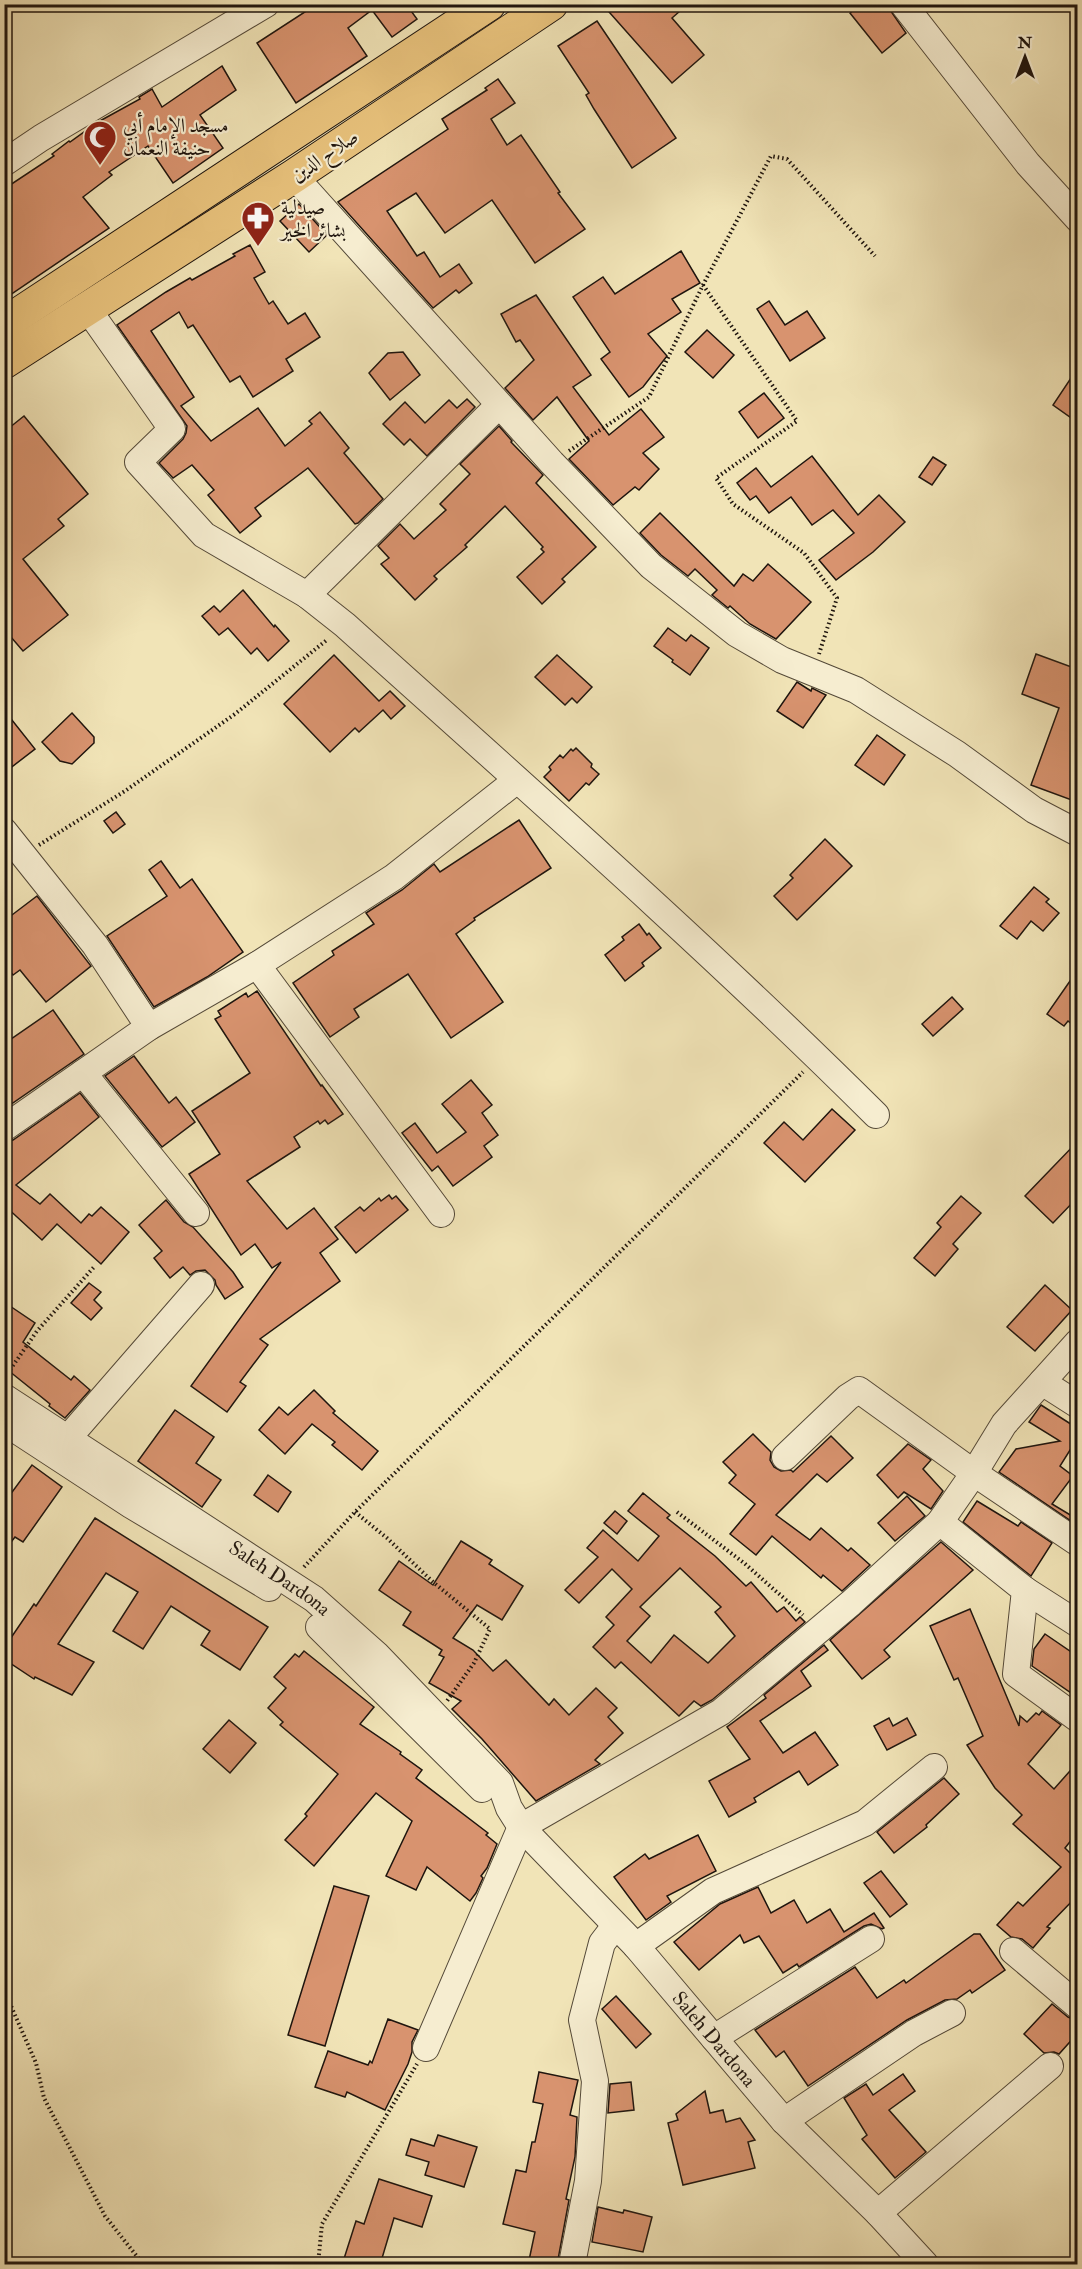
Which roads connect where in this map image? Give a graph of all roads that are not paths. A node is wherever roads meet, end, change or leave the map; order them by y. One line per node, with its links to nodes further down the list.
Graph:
1 (266, 4): 5 (street)
2 (489, 4): 9 (highway, صلاح الدين)
3 (551, 4): 6 (highway, صلاح الدين)
4 (903, 4): 7 (street)
5 (4, 162)
6 (294, 176): 8 (highway, صلاح الدين); 11 (street)
7 (1077, 219)
8 (87, 308): 10 (highway, صلاح الدين); 12 (street)
9 (4, 324)
10 (4, 362)
11 (499, 405): 12 (street); 15 (street)
12 (308, 595): 13 (street)
13 (517, 780): 16 (street); 19 (street)
14 (4, 831): 17 (street)
15 (1077, 833)
16 (256, 965): 17 (street); 22 (street)
17 (149, 1027): 18 (street)
18 (83, 1073): 20 (street); 21 (street)
19 (876, 1115)
20 (4, 1128)
21 (196, 1214)
22 (441, 1214)
23 (201, 1285): 29 (street)
24 (1077, 1342): 25 (street)
25 (1042, 1382): 27 (street); 31 (street)
26 (4, 1397): 29 (street, Saleh Dardona)
27 (1077, 1405)
28 (4, 1422): 38 (street, Saleh Dardona)
29 (68, 1438): 38 (street, Saleh Dardona)
30 (785, 1457): 31 (street)
31 (974, 1473): 32 (street); 33 (street)
32 (940, 1522): 34 (street); 38 (street)
33 (1077, 1543)
34 (1025, 1590): 35 (street); 36 (street)
35 (1077, 1624)
36 (1077, 1719)
37 (934, 1767): 41 (street)
38 (515, 1818): 39 (street, Saleh Dardona); 46 (street)
39 (615, 1926): 41 (street, Saleh Dardona); 50 (street)
40 (871, 1939): 45 (street)
41 (636, 1946): 45 (street, Saleh Dardona)
42 (1013, 1951): 43 (street)
43 (1077, 2006)
44 (952, 2013): 48 (street)
45 (714, 2038): 48 (street, Saleh Dardona)
46 (426, 2048)
47 (1050, 2066): 49 (street)
48 (784, 2121): 49 (street, Saleh Dardona)
49 (878, 2213): 51 (street, Saleh Dardona)
50 (572, 2265)
51 (925, 2265)

